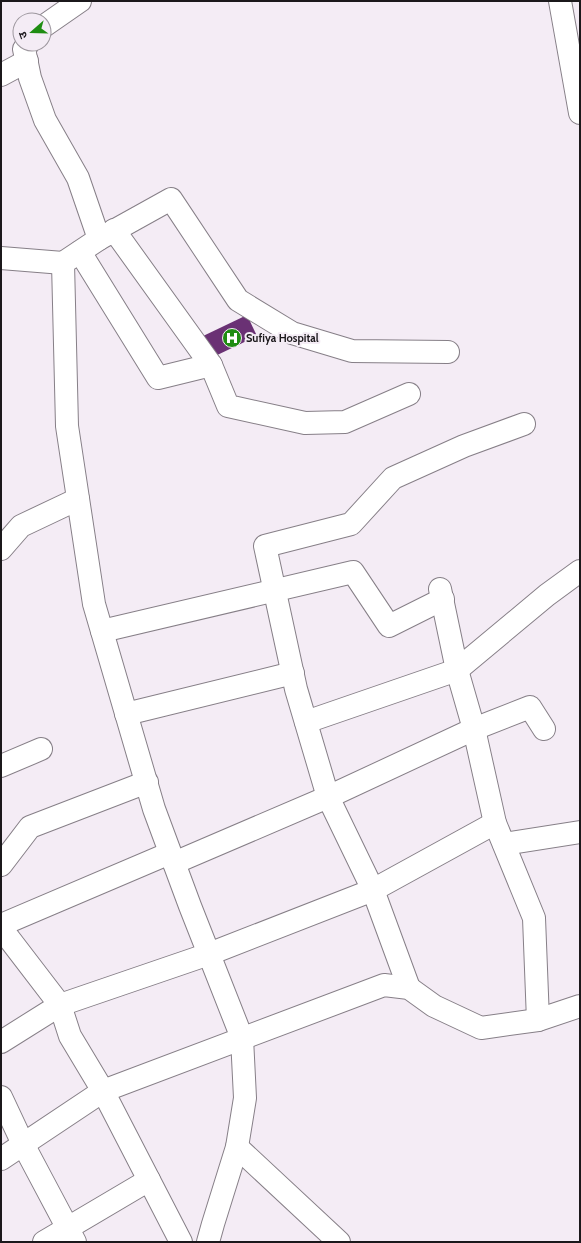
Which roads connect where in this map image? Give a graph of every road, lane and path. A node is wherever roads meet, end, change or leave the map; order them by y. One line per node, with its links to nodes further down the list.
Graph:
1 (80, 1): 3 (street)
2 (560, 1): 6 (street)
3 (52, 20)
4 (27, 53): 5 (street); 7 (street)
5 (1, 75)
6 (580, 113)
7 (107, 234): 8 (street); 10 (street); 11 (street)
8 (72, 257): 9 (street); 11 (street); 14 (street)
9 (1, 258)
10 (448, 352)
11 (211, 365): 12 (street)
12 (409, 394)
13 (524, 424): 17 (street)
14 (78, 499): 15 (street); 18 (street)
15 (1, 549)
16 (580, 571): 19 (street)
17 (275, 591): 18 (street); 19 (street); 20 (street)
18 (102, 631): 21 (street)
19 (458, 670): 22 (street); 23 (street)
20 (293, 673): 21 (street); 22 (street)
21 (126, 714): 27 (street)
22 (306, 722): 28 (street)
23 (474, 729): 24 (street); 28 (street); 29 (street)
24 (544, 729)
25 (41, 749): 26 (street)
26 (1, 766)
27 (147, 782): 32 (street); 33 (street)
28 (328, 797): 32 (street); 34 (street)
29 (495, 822): 31 (street); 34 (street)
30 (580, 832): 31 (street)
31 (504, 844): 40 (street)
32 (172, 858): 35 (street); 36 (street)
33 (1, 865)
34 (373, 890): 36 (street); 37 (street)
35 (1, 926): 38 (street)
36 (209, 954): 38 (street); 41 (street)
37 (409, 988): 40 (street); 41 (street)
38 (60, 1005): 42 (street); 43 (street)
39 (580, 1006): 40 (street)
40 (538, 1020)
41 (242, 1038): 43 (street); 46 (street)
42 (1, 1042)
43 (103, 1091): 45 (street); 48 (street)
44 (1, 1097): 45 (street)
45 (23, 1144): 47 (street); 49 (street)
46 (237, 1147): 52 (street); 53 (street)
47 (1, 1159)
48 (149, 1180): 49 (street); 51 (street)
49 (71, 1235): 50 (street)
50 (44, 1242)
51 (181, 1242)
52 (208, 1242)
53 (339, 1242)

